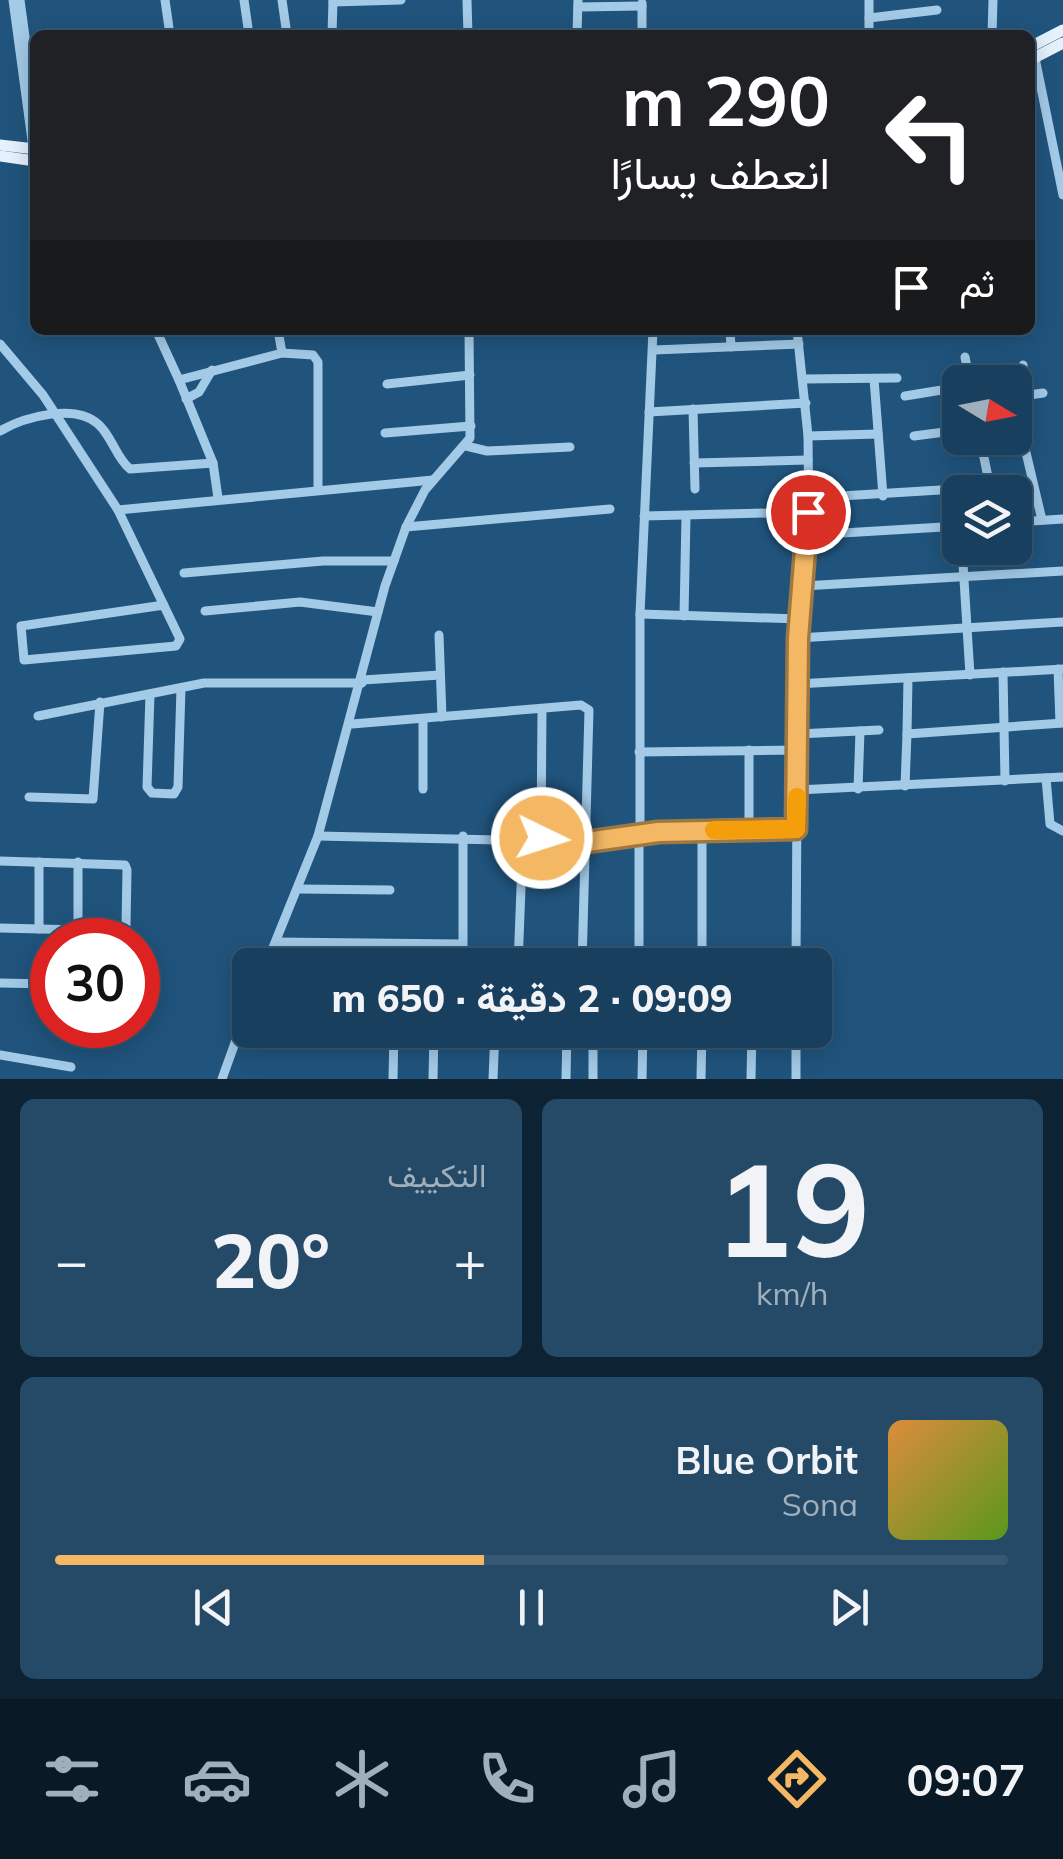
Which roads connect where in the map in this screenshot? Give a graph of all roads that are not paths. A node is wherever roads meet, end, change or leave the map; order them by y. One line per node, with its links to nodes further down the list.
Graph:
1 (17, 0): 28 (street); 29 (street)
2 (165, 0): 14 (street)
3 (244, 0): 15 (street)
4 (282, 0): 16 (street)
5 (401, 0): 9 (street)
6 (467, 0): 18 (street)
7 (868, 0): 13 (street)
8 (993, 0): 22 (street)
9 (332, 1): 17 (street)
10 (578, 3): 11 (street); 19 (street)
11 (642, 3): 20 (street)
12 (937, 10): 13 (street)
13 (868, 18): 21 (street)
14 (169, 30)
15 (248, 30)
16 (285, 30)
17 (332, 30)
18 (468, 30)
19 (577, 30)
20 (642, 30)
21 (869, 30)
22 (992, 30)
23 (1063, 30): 25 (main road)
24 (1063, 42): 26 (main road)
25 (1035, 53)
26 (1035, 54)
27 (1035, 67): 34 (street)
28 (30, 79)
29 (30, 116)
30 (0, 145): 31 (main road)
31 (30, 151)
32 (30, 152): 33 (main road)
33 (0, 156)
34 (1061, 175): 35 (street)
35 (1063, 195)
36 (158, 335): 54 (street)
37 (279, 335): 46 (street)
38 (469, 335): 51 (street)
39 (653, 335): 45 (street)
40 (730, 335): 44 (street)
41 (798, 335): 43 (street)
42 (0, 344): 47 (street)
43 (799, 344): 44 (street); 55 (street)
44 (731, 347): 45 (street)
45 (654, 350): 64 (street)
46 (282, 353): 50 (street); 80 (street)
47 (4, 357): 65 (street)
48 (965, 357): 49 (street)
49 (967, 365)
50 (212, 370): 54 (street); 61 (street)
51 (470, 375): 56 (street); 66 (street)
52 (897, 378): 53 (street)
53 (874, 379): 55 (street); 70 (street)
54 (179, 380): 61 (street)
55 (804, 380): 62 (street)
56 (387, 384)
57 (942, 390): 60 (street)
58 (1043, 392): 59 (street)
59 (1032, 394)
60 (905, 396)
61 (186, 399): 78 (street)
62 (806, 403): 63 (street); 71 (street)
63 (693, 409): 64 (street); 77 (street)
64 (649, 412): 89 (street)
65 (53, 414): 67 (street); 78 (street); 87 (street)
66 (471, 426): 69 (street); 73 (street)
67 (0, 431)
68 (942, 432): 72 (street)
69 (385, 433)
70 (878, 434): 71 (street); 83 (street)
71 (808, 436): 76 (street)
72 (914, 436)
73 (466, 446): 74 (street); 79 (street)
74 (570, 447)
75 (1027, 455): 92 (street)
76 (808, 460): 77 (street); 85 (street)
77 (694, 462): 81 (street)
78 (213, 463): 84 (street)
79 (432, 480): 80 (street); 94 (street)
80 (318, 489): 84 (street)
81 (695, 489)
82 (942, 493): 83 (street)
83 (883, 496): 85 (street)
84 (218, 498): 87 (street)
85 (808, 498): 88 (street)
86 (610, 509): 94 (street)
87 (118, 510): 103 (street)
88 (808, 512): 90 (street); 96 (street)
89 (644, 516): 90 (street); 106 (street)
90 (686, 516): 107 (street)
91 (1063, 519): 92 (street)
92 (1042, 520): 93 (street)
93 (1032, 521)
94 (406, 527): 97 (street)
95 (942, 527): 96 (street)
96 (809, 534): 102 (street)
97 (394, 561): 100 (street); 105 (street)
98 (963, 565): 101 (street)
99 (1063, 571): 101 (street)
100 (184, 573)
101 (964, 576): 102 (street); 110 (street)
102 (803, 586): 108 (street)
103 (164, 605): 103 (street)
104 (205, 612): 105 (street)
105 (378, 612): 118 (street)
106 (640, 614): 107 (street); 136 (street)
107 (684, 616): 108 (street)
108 (799, 619): 112 (street)
109 (1063, 622): 110 (street)
110 (966, 630): 112 (street); 115 (street)
111 (440, 635): 116 (street)
112 (798, 638): 119 (street)
113 (1061, 669): 114 (street); 127 (street)
114 (1003, 672): 115 (street); 129 (street)
115 (970, 674): 117 (street)
116 (440, 675): 118 (street); 125 (street)
117 (908, 678): 119 (street); 133 (street)
118 (362, 681): 120 (street); 128 (street)
119 (797, 684): 132 (street)
120 (181, 688): 121 (street); 121 (street)
121 (150, 694): 122 (street)
122 (100, 702): 124 (street); 144 (street)
123 (542, 709): 125 (street); 153 (street); 154 (street)
124 (38, 716)
125 (442, 717): 126 (street)
126 (423, 719): 128 (street); 141 (street)
127 (1062, 723): 129 (street)
128 (352, 724): 150 (street)
129 (1004, 727): 133 (street); 139 (street)
130 (879, 730): 131 (street)
131 (860, 731): 132 (street); 142 (street)
132 (798, 734): 135 (street)
133 (907, 734): 140 (street)
134 (749, 750): 135 (street); 136 (street); 145 (street)
135 (797, 750): 143 (street)
136 (639, 752): 149 (street)
137 (1063, 776): 138 (street)
138 (1046, 778): 139 (street); 148 (street)
139 (1006, 781): 140 (street)
140 (905, 786): 142 (street)
141 (423, 789)
142 (858, 789): 143 (street)
143 (798, 790): 146 (street)
144 (29, 797)
145 (749, 829): 146 (street); 147 (street)
146 (796, 829): 173 (street)
147 (702, 830): 149 (street); 172 (street)
148 (1063, 831)
149 (639, 834): 154 (street); 171 (street)
150 (318, 836): 151 (street); 158 (street)
151 (464, 836): 152 (street); 166 (street)
152 (522, 838): 153 (street); 169 (street)
153 (542, 838): 154 (street)
154 (587, 842): 170 (street)
155 (0, 861): 156 (street)
156 (39, 862): 157 (street); 160 (street)
157 (78, 862): 161 (street); 162 (street)
158 (298, 889): 159 (street); 165 (street)
159 (390, 890)
160 (39, 918)
161 (78, 918)
162 (126, 918)
163 (0, 928): 164 (street)
164 (30, 929)
165 (276, 942): 166 (street); 167 (street)
166 (461, 944): 168 (street)
167 (273, 948)
168 (462, 948)
169 (519, 948)
170 (583, 948)
171 (639, 948)
172 (702, 948)
173 (796, 948)
174 (0, 983): 175 (street)
175 (30, 984)
176 (233, 1048): 188 (street)
177 (394, 1048): 189 (street)
178 (434, 1048): 190 (street)
179 (494, 1048): 191 (street)
180 (567, 1048): 192 (street)
181 (593, 1048): 193 (street)
182 (643, 1048): 194 (street)
183 (702, 1048): 195 (street)
184 (752, 1048): 196 (street)
185 (796, 1048): 197 (street)
186 (0, 1055): 187 (street)
187 (70, 1067)
188 (222, 1079)
189 (393, 1079)
190 (433, 1079)
191 (493, 1079)
192 (566, 1079)
193 (592, 1079)
194 (642, 1079)
195 (701, 1079)
196 (751, 1079)
197 (796, 1079)

